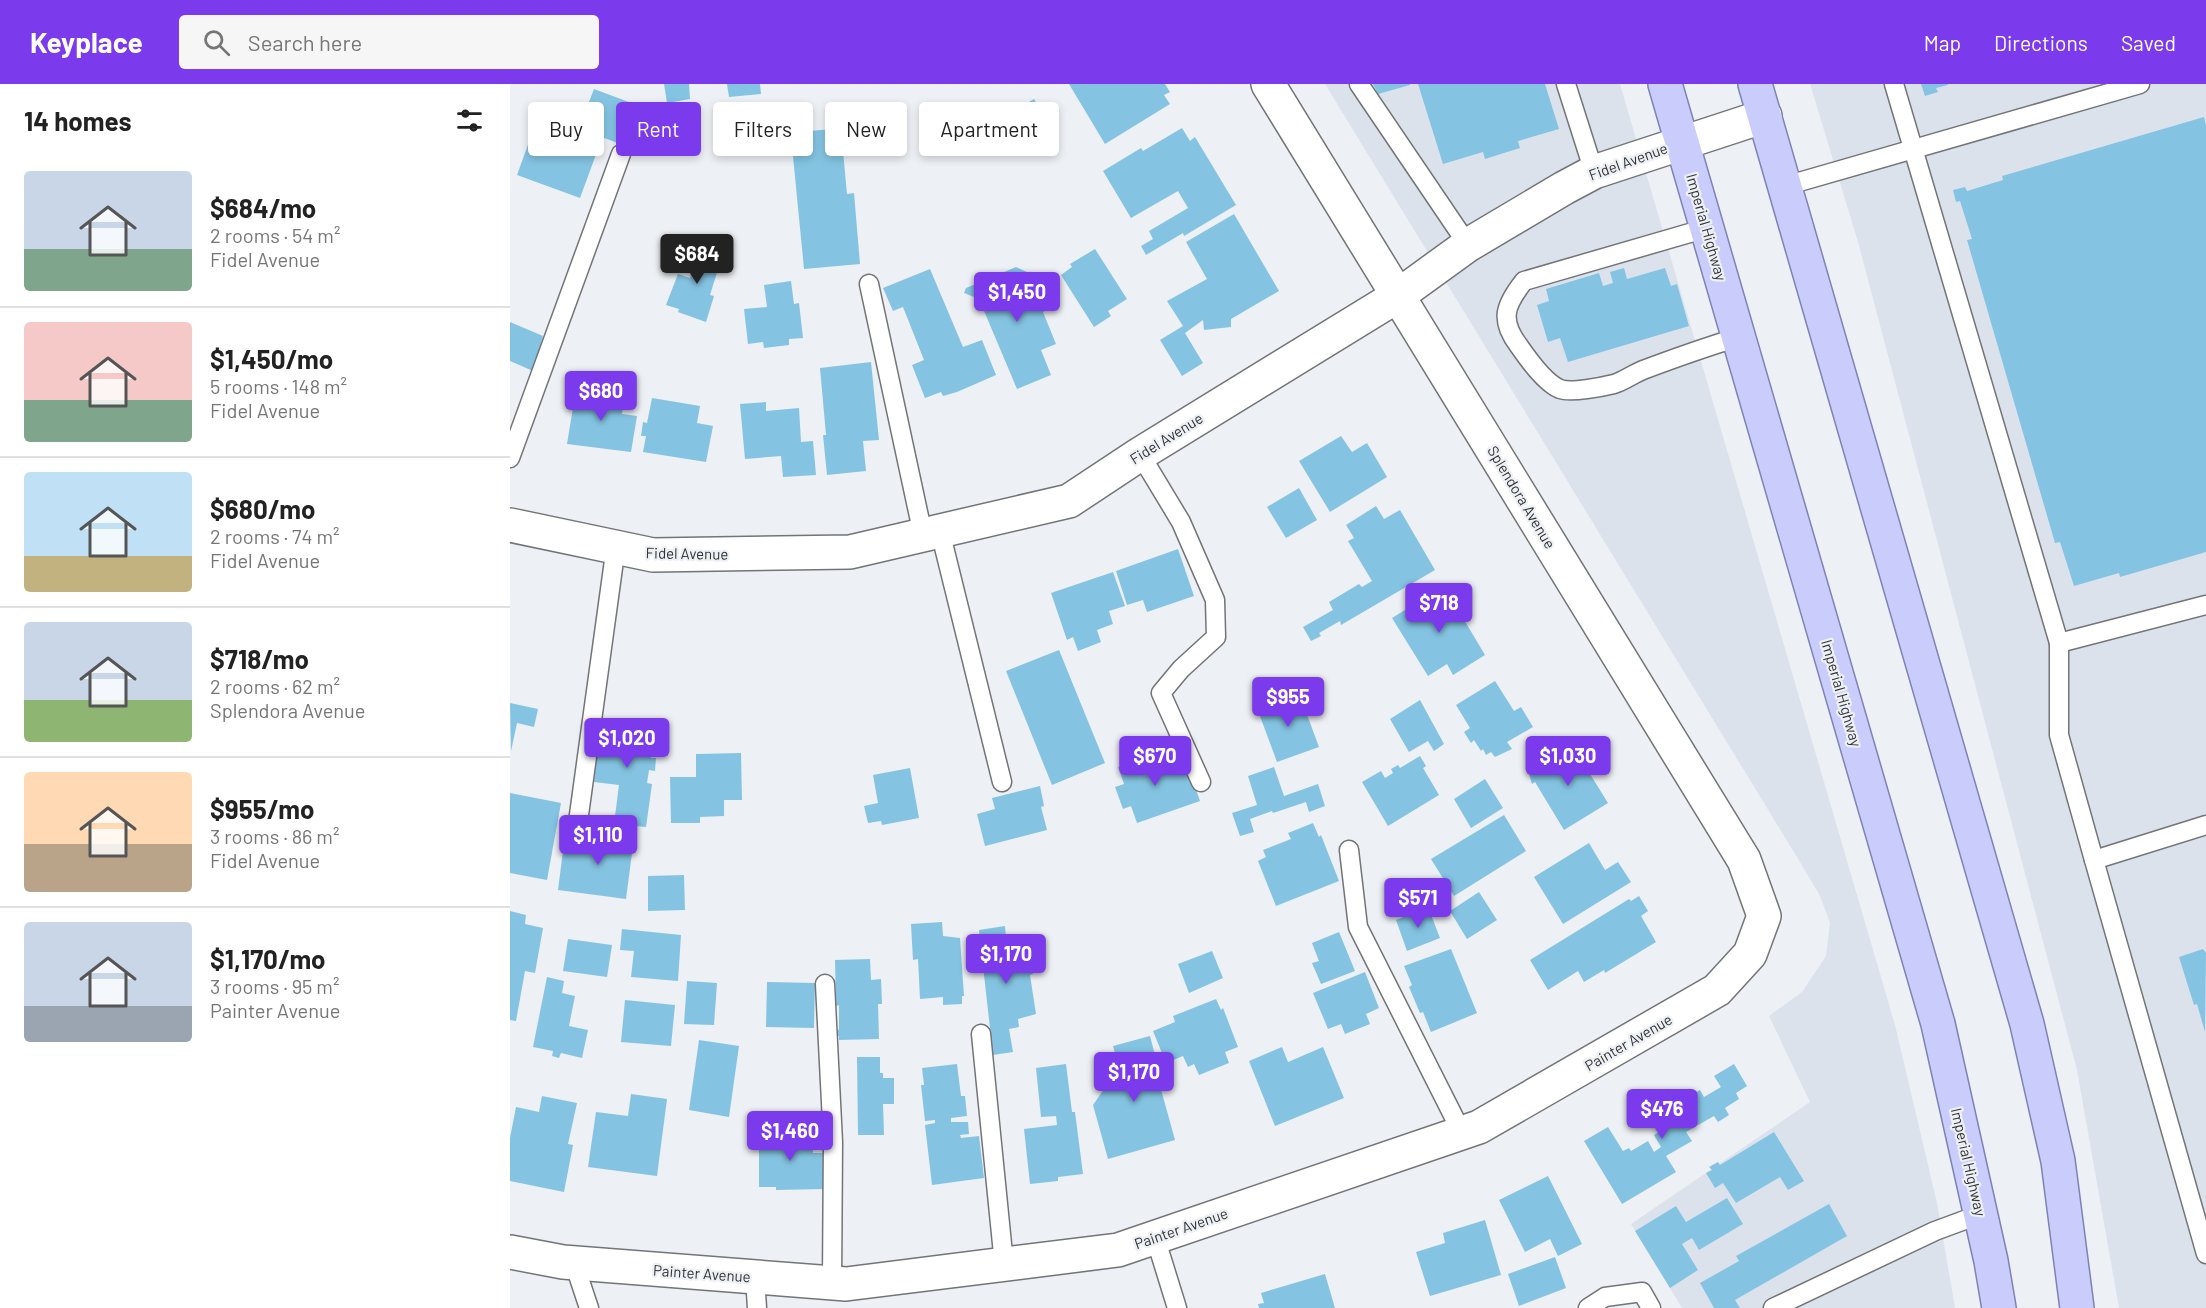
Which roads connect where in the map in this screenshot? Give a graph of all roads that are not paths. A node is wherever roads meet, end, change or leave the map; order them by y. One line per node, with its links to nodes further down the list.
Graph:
1 (1268, 84): 17 (street, Splendora Avenue)
2 (1359, 84): 15 (lane)
3 (1566, 84): 12 (lane)
4 (1665, 84): 9 (main road, Imperial Highway)
5 (1755, 84): 8 (main road)
6 (1894, 84): 10 (lane)
7 (2140, 84): 10 (lane)
8 (1764, 116): 9 (street, Fidel Avenue); 13 (main road)
9 (1682, 142): 12 (street, Fidel Avenue); 14 (main road, Imperial Highway)
10 (1913, 148): 13 (lane); 25 (lane)
11 (620, 156): 20 (lane)
12 (1593, 172): 15 (street, Fidel Avenue)
13 (1785, 186): 50 (main road)
14 (1707, 228): 18 (main road, Imperial Highway); 18 (lane)
15 (1468, 245): 17 (street, Fidel Avenue)
16 (869, 284): 22 (lane)
17 (1399, 295): 19 (street, Fidel Avenue); 32 (street, Splendora Avenue)
18 (1738, 337): 36 (main road, Imperial Highway)
19 (1140, 454): 22 (street, Fidel Avenue); 27 (lane)
20 (510, 458)
21 (510, 525): 23 (street, Fidel Avenue)
22 (931, 533): 23 (street, Fidel Avenue); 26 (lane)
23 (616, 546): 28 (lane)
24 (2206, 605): 25 (lane)
25 (2060, 643): 31 (lane)
26 (1002, 782)
27 (1200, 782)
28 (578, 822)
29 (2206, 825): 31 (lane)
30 (1349, 850): 35 (lane)
31 (2094, 860): 39 (lane)
32 (1764, 916): 35 (street, Painter Avenue)
33 (825, 984): 42 (lane)
34 (981, 1034): 41 (lane)
35 (1462, 1133): 37 (street, Painter Avenue)
36 (1981, 1214): 48 (lane); 49 (main road, Imperial Highway)
37 (1155, 1237): 41 (street, Painter Avenue); 46 (lane)
38 (510, 1252): 40 (street, Painter Avenue)
39 (2206, 1254)
40 (574, 1263): 43 (street, Painter Avenue); 45 (lane)
41 (1004, 1264): 42 (street, Painter Avenue)
42 (832, 1283): 43 (street, Painter Avenue)
43 (756, 1293)
44 (1647, 1300): 47 (lane)
45 (589, 1308)
46 (1177, 1308)
47 (1587, 1308)
48 (1773, 1308)
49 (1999, 1308)
50 (2077, 1308)

